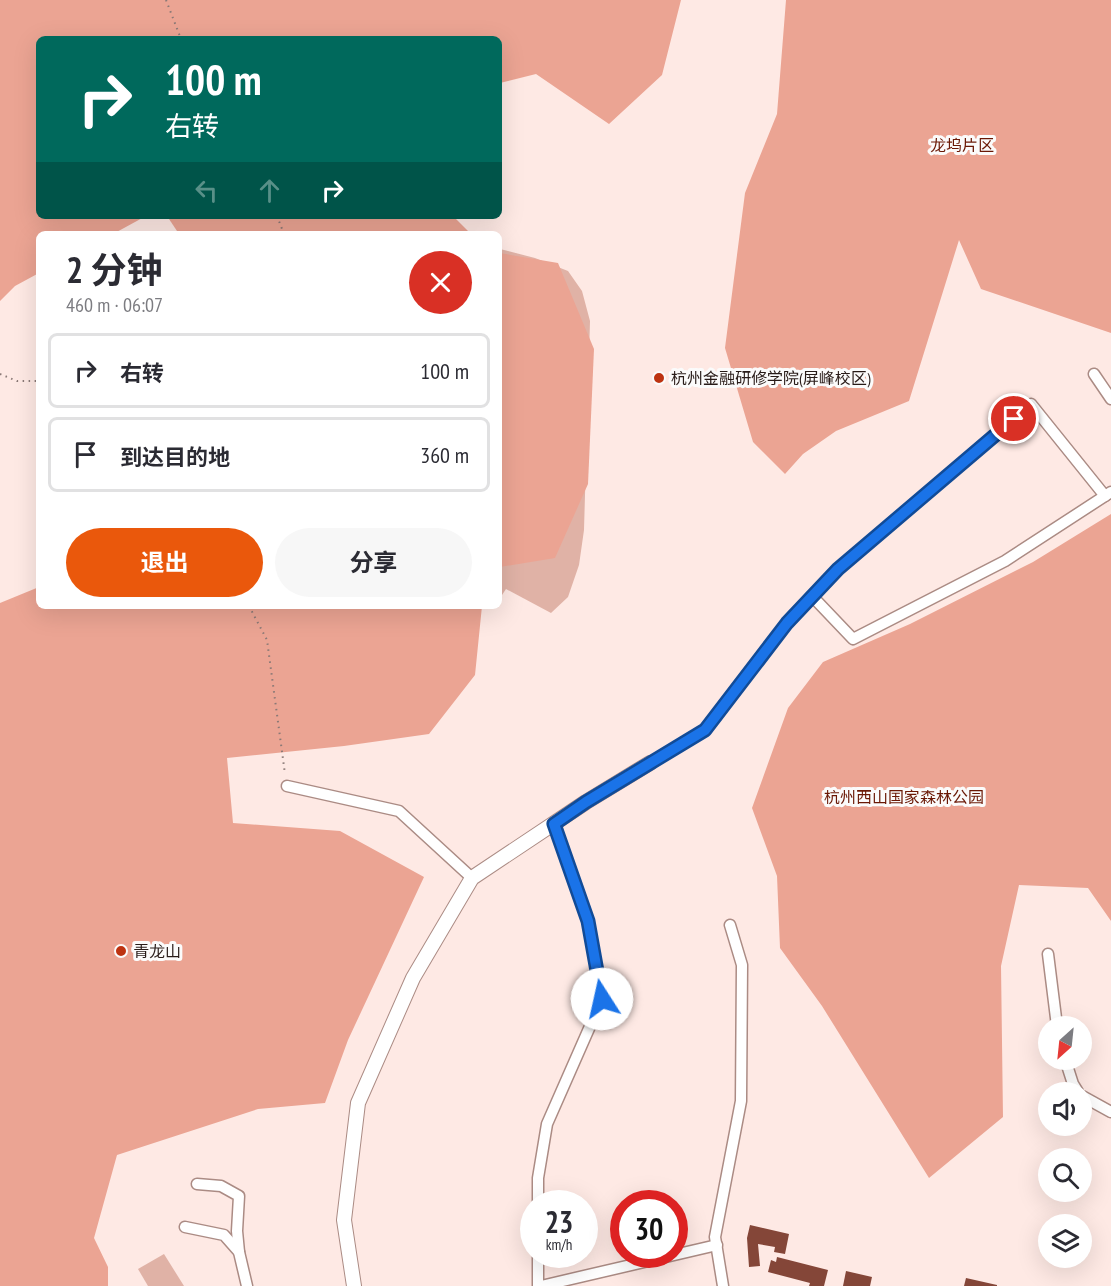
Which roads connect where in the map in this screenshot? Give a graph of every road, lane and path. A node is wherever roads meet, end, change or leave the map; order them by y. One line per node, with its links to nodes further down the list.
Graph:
1 (166, 0): 2 (path)
2 (180, 36)
3 (0, 374): 5 (path)
4 (1094, 374): 6 (street)
5 (36, 381)
6 (1111, 399)
7 (1108, 494): 8 (street); 8 (street)
8 (812, 596): 10 (street)
9 (251, 609): 11 (path)
10 (651, 763): 12 (street)
11 (287, 786): 13 (street)
12 (554, 824): 13 (street); 20 (street)
13 (472, 878): 26 (street)
14 (730, 924): 22 (street)
15 (1048, 954): 16 (street)
16 (1056, 1016)
17 (1092, 1102): 18 (street)
18 (1111, 1112)
19 (197, 1184): 23 (street)
20 (538, 1190)
21 (185, 1227): 23 (street)
22 (717, 1245): 27 (street); 28 (street)
23 (238, 1252): 25 (street)
24 (539, 1268): 27 (street)
25 (247, 1286)
26 (354, 1286)
27 (540, 1286)
28 (723, 1286)

